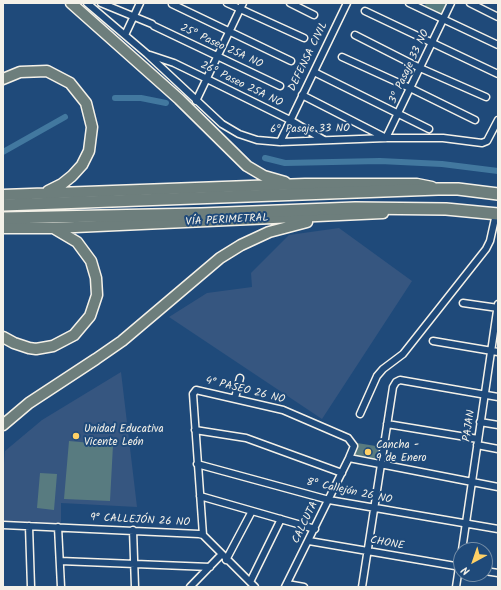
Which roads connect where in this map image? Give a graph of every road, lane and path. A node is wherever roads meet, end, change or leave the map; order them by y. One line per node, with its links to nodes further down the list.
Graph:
1 (71, 3): 47 (main road)
2 (87, 3): 20 (street, 6º Pasaje 33 NO)
3 (101, 3): 16 (street, 25º Paseo 25A NO)
4 (140, 3): 16 (street)
5 (227, 3): 13 (street)
6 (243, 3): 13 (street)
7 (290, 3): 15 (street)
8 (347, 3): 30 (street, DEFENSA CIVIL)
9 (409, 3): 18 (street)
10 (451, 3): 18 (street, 3º Pasaje 33 NO)
11 (470, 3): 17 (street)
12 (172, 4): 19 (street)
13 (240, 10): 19 (street); 22 (street)
14 (365, 11): 23 (street)
15 (314, 15)
16 (133, 17): 20 (street); 26 (street, 25º Paseo 25A NO)
17 (498, 17)
18 (444, 19): 23 (street, 3º Pasaje 33 NO); 24 (street)
19 (229, 32): 26 (street); 28 (street)
20 (125, 35): 25 (street, 6º Pasaje 33 NO)
21 (355, 35): 29 (street)
22 (304, 38)
23 (433, 43): 29 (street, 3º Pasaje 33 NO); 31 (street)
24 (498, 45)
25 (147, 54): 32 (street, 26º Paseo 25A NO); 38 (street, 6º Pasaje 33 NO)
26 (218, 55): 32 (street); 34 (street, 25º Paseo 25A NO)
27 (342, 57): 35 (street)
28 (291, 61)
29 (420, 68): 35 (street, 3º Pasaje 33 NO); 37 (street)
30 (314, 72): 36 (street, DEFENSA CIVIL); 39 (street)
31 (498, 74)
32 (206, 78): 38 (street); 40 (street, 26º Paseo 25A NO)
33 (3, 79): 49 (main road)
34 (280, 86)
35 (410, 88): 39 (street, 3º Pasaje 33 NO); 41 (street)
36 (302, 95): 40 (street, DEFENSA CIVIL); 44 (street)
37 (486, 98)
38 (196, 101): 46 (street, 6º Pasaje 33 NO)
39 (399, 114): 43 (street); 44 (street, 3º Pasaje 33 NO)
40 (290, 120): 45 (street, 26º Paseo 25A NO); 46 (street, DEFENSA CIVIL)
41 (475, 120)
42 (498, 120): 44 (street, 6º Pasaje 33 NO)
43 (430, 129)
44 (386, 138): 45 (street, 6º Pasaje 33 NO)
45 (324, 140): 46 (street, 6º Pasaje 33 NO)
46 (280, 142)
47 (305, 184): 48 (main road); 49 (main road)
48 (438, 189): 50 (highway); 51 (highway)
49 (40, 193): 51 (main road)
50 (498, 194)
51 (5, 200)
52 (446, 209): 53 (highway, VÍA PERIMETRAL); 54 (main road, VÍA PERIMETRAL); 55 (highway, VÍA PERIMETRAL)
53 (497, 214): 68 (street)
54 (335, 216): 56 (main road, VÍA PERIMETRAL); 71 (main road)
55 (5, 223): 56 (main road, VÍA PERIMETRAL)
56 (53, 228): 60 (main road)
57 (463, 303): 59 (street)
58 (498, 304): 59 (street, PAJAN)
59 (498, 308): 62 (street, PAJAN)
60 (3, 337)
61 (433, 341): 62 (street)
62 (491, 351): 63 (street); 65 (street, PAJAN)
63 (498, 352)
64 (240, 378): 67 (street)
65 (484, 395): 66 (street); 69 (street, PAJAN); 70 (street)
66 (498, 397)
67 (235, 398): 73 (street, 4° PASEO 26 NO); 75 (street, 4° PASEO 26 NO)
68 (360, 414)
69 (480, 422): 72 (street); 74 (street, PAJAN)
70 (387, 424): 74 (street); 79 (street)
71 (3, 425)
72 (498, 425)
73 (195, 430): 78 (street, 4° PASEO 26 NO); 80 (street)
74 (477, 442): 76 (street); 81 (street, PAJAN)
75 (354, 446): 77 (street, CALCUTA)
76 (498, 449)
77 (349, 458): 79 (street); 80 (street, CALCUTA)
78 (197, 464): 83 (street, 4° PASEO 26 NO); 84 (street, 8º Callejón 26 NO)
79 (381, 464): 81 (street); 85 (street)
80 (342, 473): 84 (street, CALCUTA)
81 (472, 482): 82 (street); 88 (street, PAJAN)
82 (498, 487)
83 (200, 496): 86 (street); 95 (street, 4° PASEO 26 NO)
84 (329, 500): 85 (street, 8º Callejón 26 NO); 92 (street, CALCUTA)
85 (374, 508): 88 (street, 8º Callejón 26 NO); 98 (street)
86 (252, 511): 87 (street); 100 (street)
87 (281, 519): 92 (street); 105 (street)
88 (466, 523): 93 (street, 8º Callejón 26 NO); 97 (street, PAJAN)
89 (3, 525): 90 (street, 9° CALLEJÓN 26 NO)
90 (29, 526): 91 (street, 9° CALLEJÓN 26 NO); 108 (street)
91 (58, 527): 94 (street, 9° CALLEJÓN 26 NO); 101 (street)
92 (315, 529): 96 (street, CALCUTA)
93 (498, 529)
94 (133, 530): 95 (street, 9° CALLEJÓN 26 NO); 102 (street)
95 (203, 535): 99 (street, 9° CALLEJÓN 26 NO)
96 (309, 541): 98 (street, CHONE); 107 (street, CALCUTA)
97 (463, 542)
98 (367, 551): 104 (street, CHONE); 113 (street)
99 (221, 555): 100 (street, 9° CALLEJÓN 26 NO); 103 (street)
100 (226, 560): 105 (street, 9° CALLEJÓN 26 NO)
101 (60, 561): 102 (street); 109 (street)
102 (134, 564): 103 (street); 110 (street)
103 (210, 566): 106 (street)
104 (453, 566)
105 (250, 582): 111 (street, 9° CALLEJÓN 26 NO)
106 (193, 586)
107 (286, 586): 112 (street)
108 (31, 587)
109 (61, 587)
110 (135, 587)
111 (255, 587)
112 (304, 587)
113 (362, 587)

